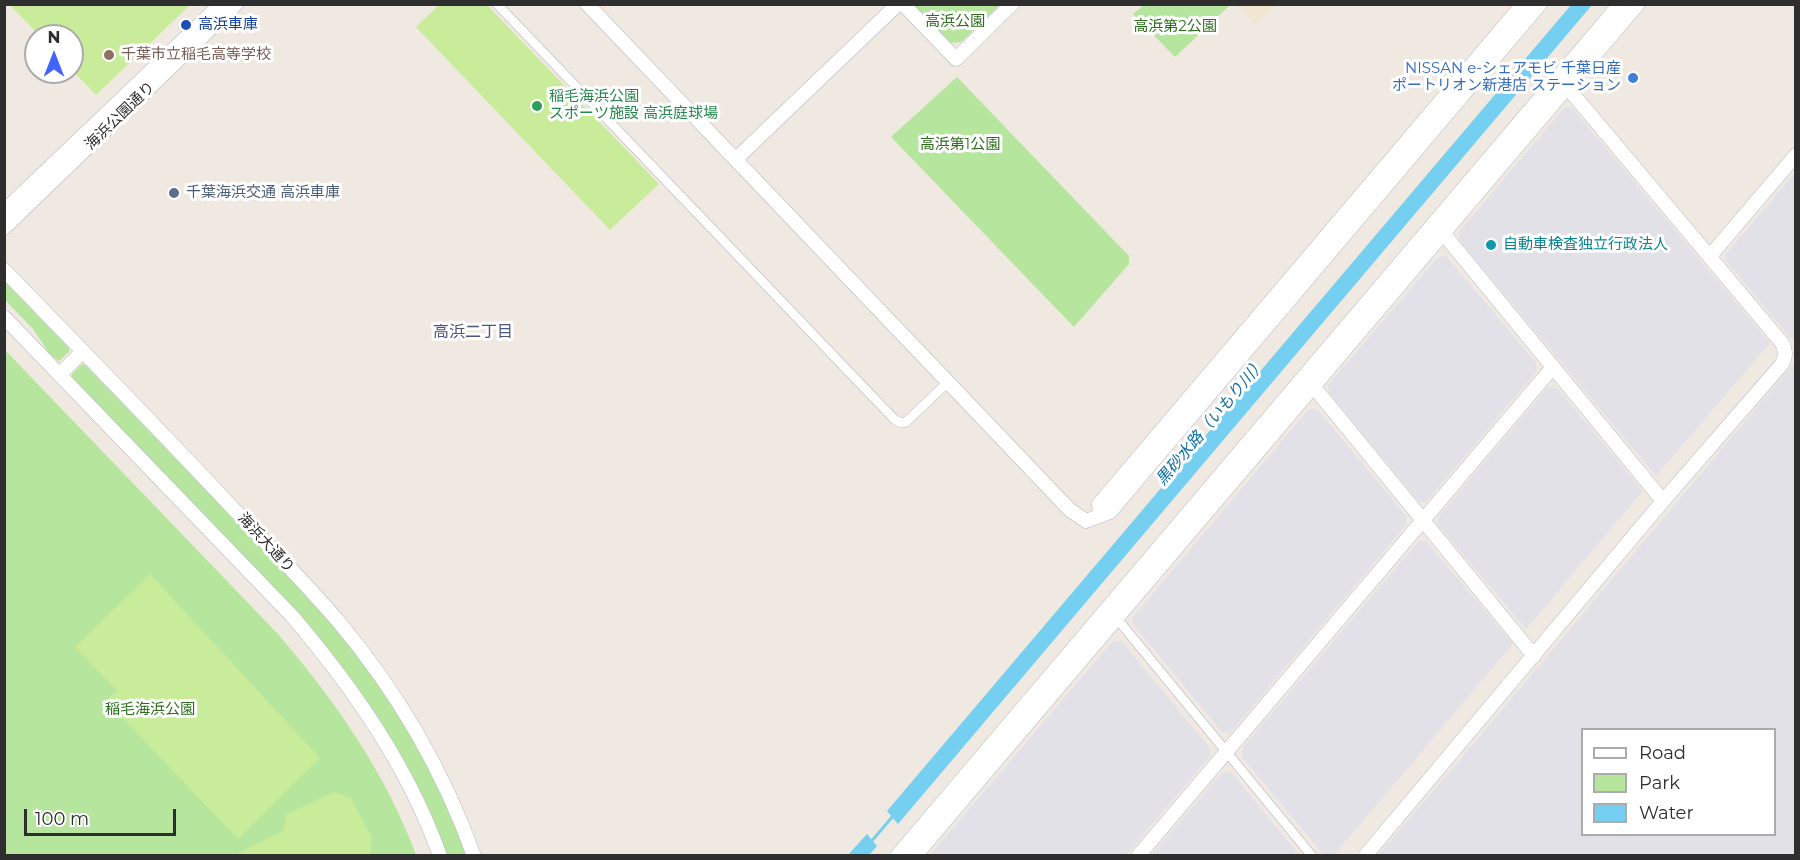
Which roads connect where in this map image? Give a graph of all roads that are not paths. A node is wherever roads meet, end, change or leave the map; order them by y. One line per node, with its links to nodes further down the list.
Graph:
1 (221, 4): 15 (street, 海浜公園通り)
2 (236, 4): 17 (street, 海浜公園通り)
3 (497, 4): 26 (street)
4 (587, 4): 14 (street)
5 (898, 4): 14 (street)
6 (903, 4): 7 (street)
7 (1012, 4)
8 (1523, 4): 29 (street)
9 (1540, 4): 29 (street)
10 (1620, 4): 12 (street)
11 (1638, 4): 12 (street)
12 (1563, 82): 16 (street); 18 (street); 19 (street)
13 (1796, 155): 19 (street)
14 (736, 159): 26 (street)
15 (4, 211)
16 (1434, 221): 18 (street); 25 (street)
17 (4, 228)
18 (1443, 233): 23 (street); 27 (street)
19 (1710, 256): 28 (street)
20 (4, 270): 22 (street, 海浜大通り)
21 (4, 317): 24 (street)
22 (83, 351): 24 (street); 36 (street, 海浜大通り)
23 (1553, 367): 28 (street); 30 (street)
24 (60, 374): 35 (street)
25 (1303, 376): 27 (street); 31 (street)
26 (948, 382): 29 (street)
27 (1314, 387): 30 (street); 31 (street)
28 (1664, 501): 32 (street)
29 (1100, 514)
30 (1423, 519): 32 (street); 33 (street)
31 (1112, 613): 33 (street); 34 (street); 37 (street)
32 (1534, 656): 40 (street)
33 (1227, 751): 38 (street); 39 (street)
34 (900, 854)
35 (440, 855)
36 (474, 855)
37 (915, 855)
38 (1137, 855)
39 (1312, 855)
40 (1365, 855)

